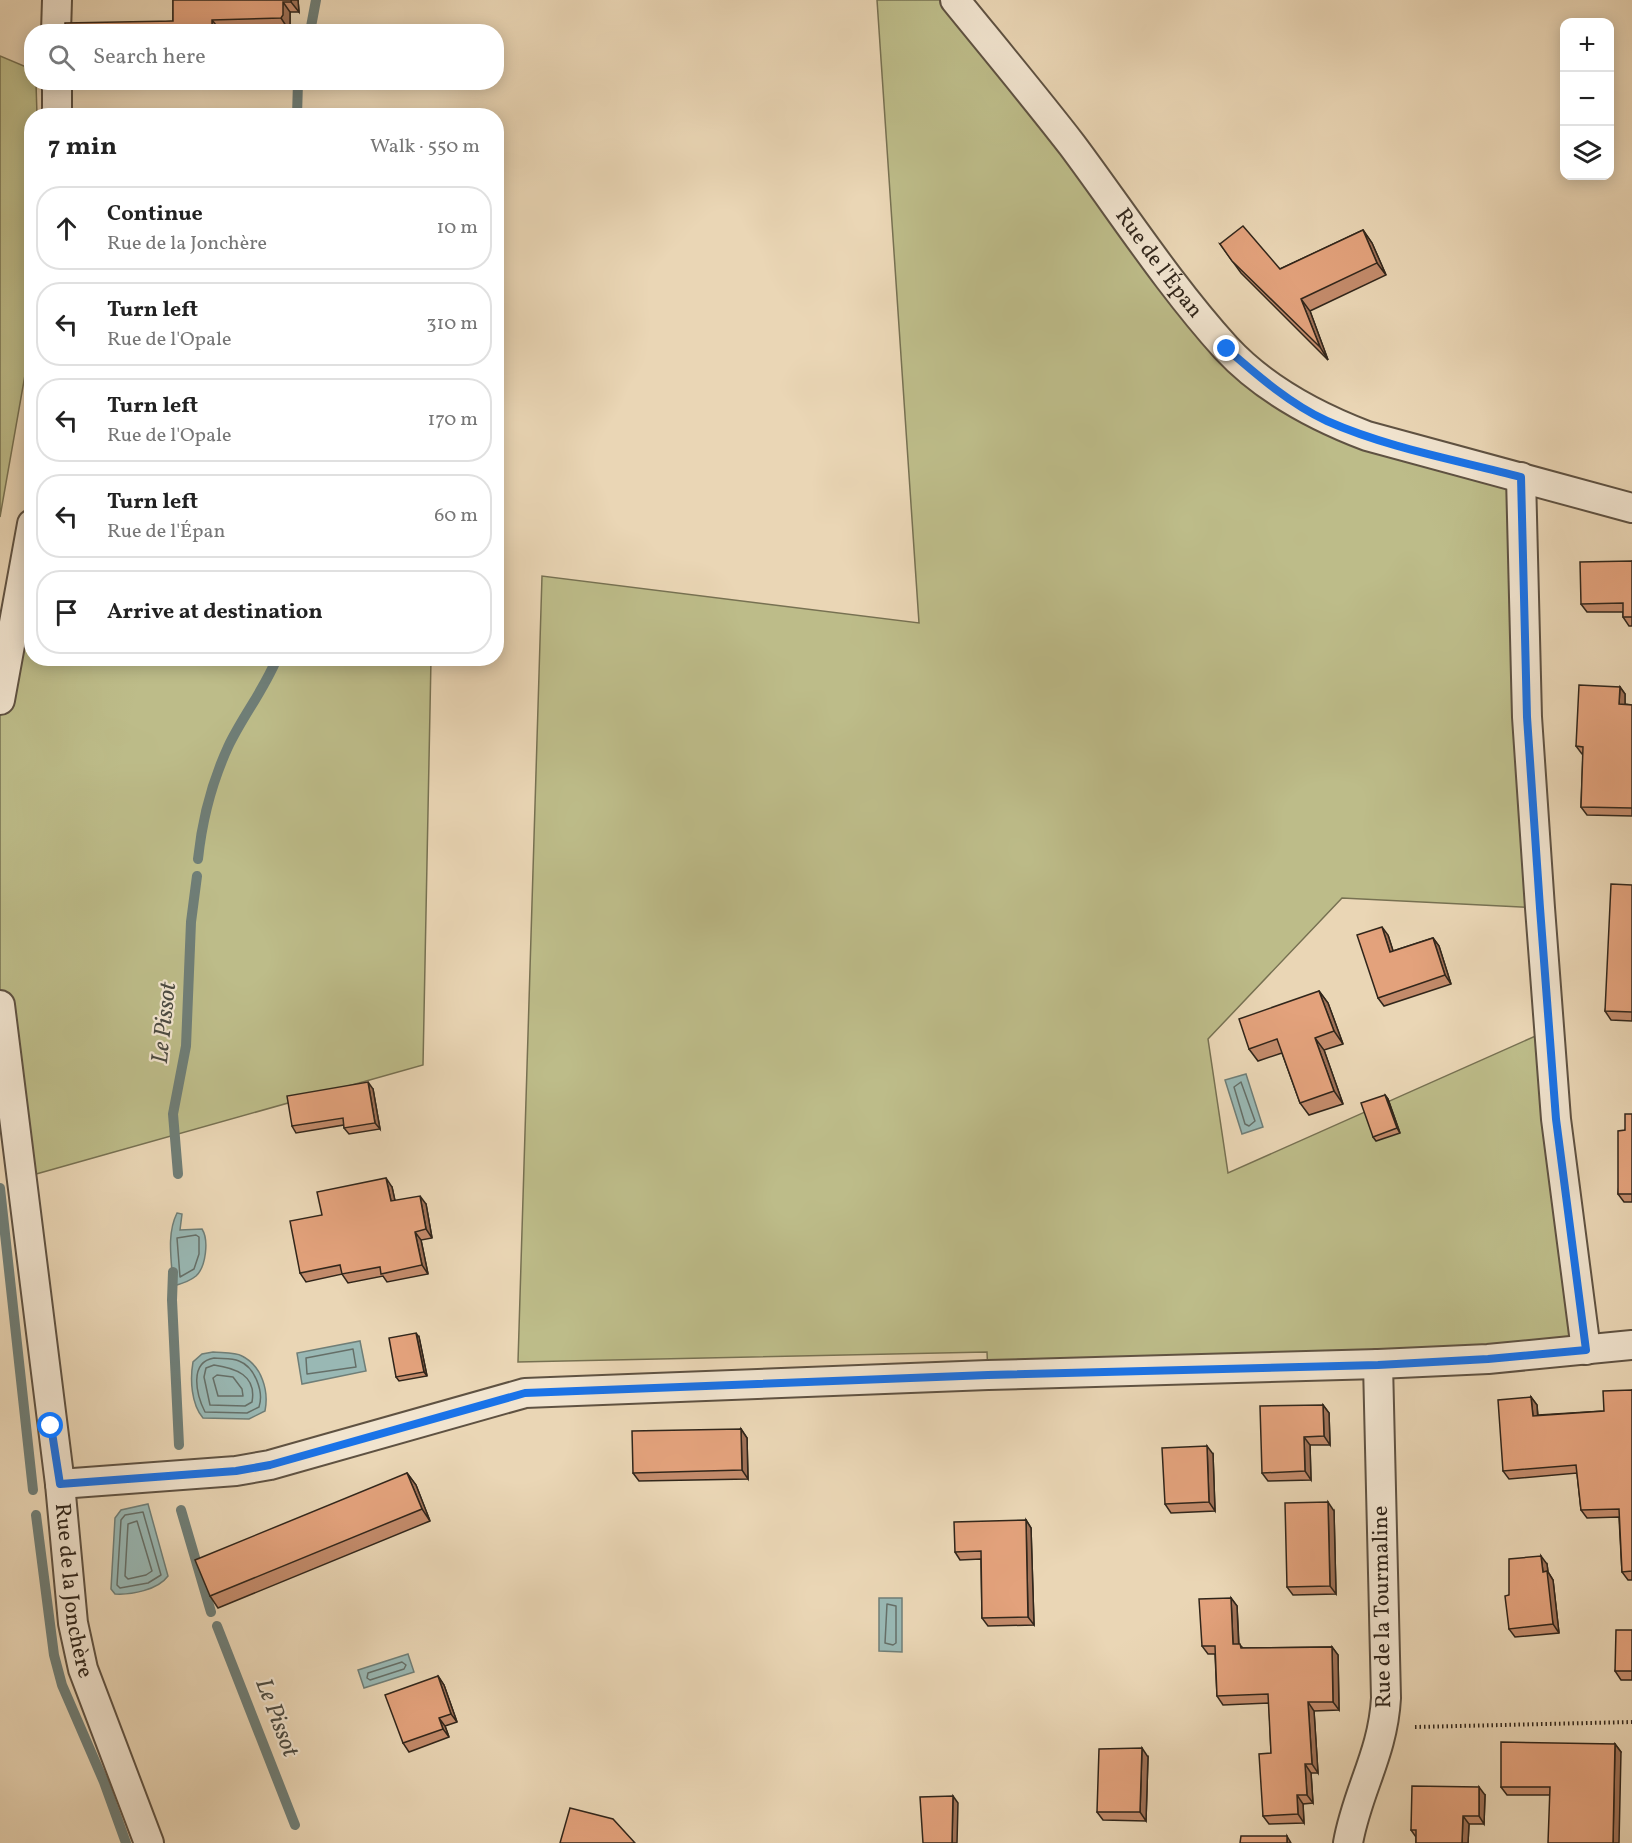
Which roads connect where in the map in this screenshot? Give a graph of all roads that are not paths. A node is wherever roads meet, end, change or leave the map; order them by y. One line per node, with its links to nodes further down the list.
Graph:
1 (57, 0): 3 (street)
2 (955, 0): 6 (street, Rue de l'Épan)
3 (56, 24)
4 (57, 90): 5 (street)
5 (57, 108)
6 (1521, 477): 7 (street, Rue de l'Épan); 12 (street)
7 (1632, 508)
8 (24, 568): 9 (street)
9 (0, 700)
10 (0, 1005): 14 (street, Rue de la Jonchère)
11 (1632, 1345): 12 (street)
12 (1586, 1350): 13 (street)
13 (1378, 1365): 14 (street); 16 (street, Rue de la Tourmaline)
14 (60, 1484): 15 (street, Rue de la Jonchère)
15 (149, 1843)
16 (1348, 1843)

